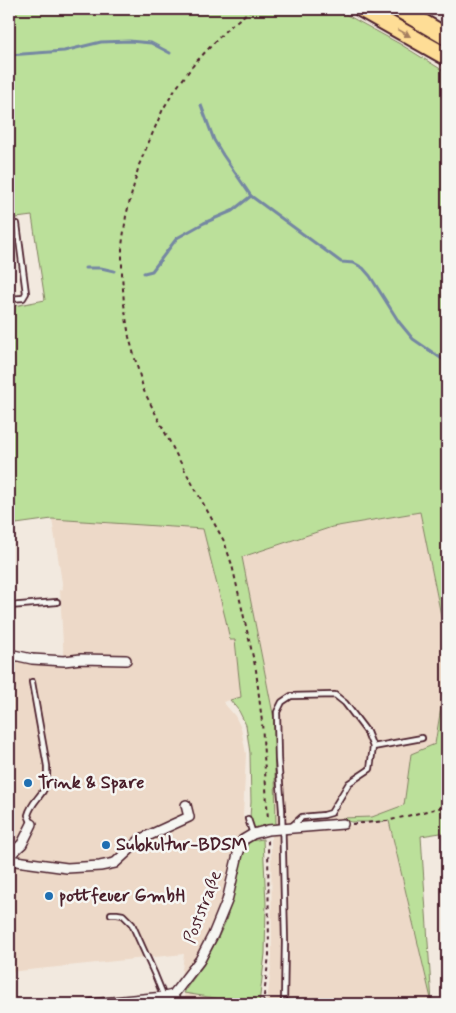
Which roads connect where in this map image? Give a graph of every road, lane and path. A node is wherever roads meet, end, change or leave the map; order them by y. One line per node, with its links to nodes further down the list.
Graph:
1 (252, 9): 21 (path)
2 (362, 9): 5 (highway, one-way to 5)
3 (400, 9): 4 (highway)
4 (447, 36)
5 (447, 57)
6 (17, 224): 7 (lane)
7 (9, 299)
8 (57, 602): 9 (lane)
9 (9, 606)
10 (9, 654): 11 (street)
11 (126, 660)
12 (32, 682): 18 (lane)
13 (422, 738): 14 (lane)
14 (373, 747): 20 (lane); 20 (lane)
15 (186, 805): 23 (street)
16 (447, 806): 19 (path)
17 (248, 819): 22 (lane)
18 (32, 824): 23 (street)
19 (343, 824): 20 (street)
20 (287, 829): 21 (street); 30 (lane)
21 (268, 830): 22 (street); 29 (path)
22 (253, 834): 25 (street, Poststraße)
23 (9, 858)
24 (110, 914): 25 (lane)
25 (168, 996): 26 (street); 28 (street)
26 (107, 1003): 27 (street)
27 (91, 1004)
28 (176, 1004)
29 (263, 1004)
30 (284, 1004)

